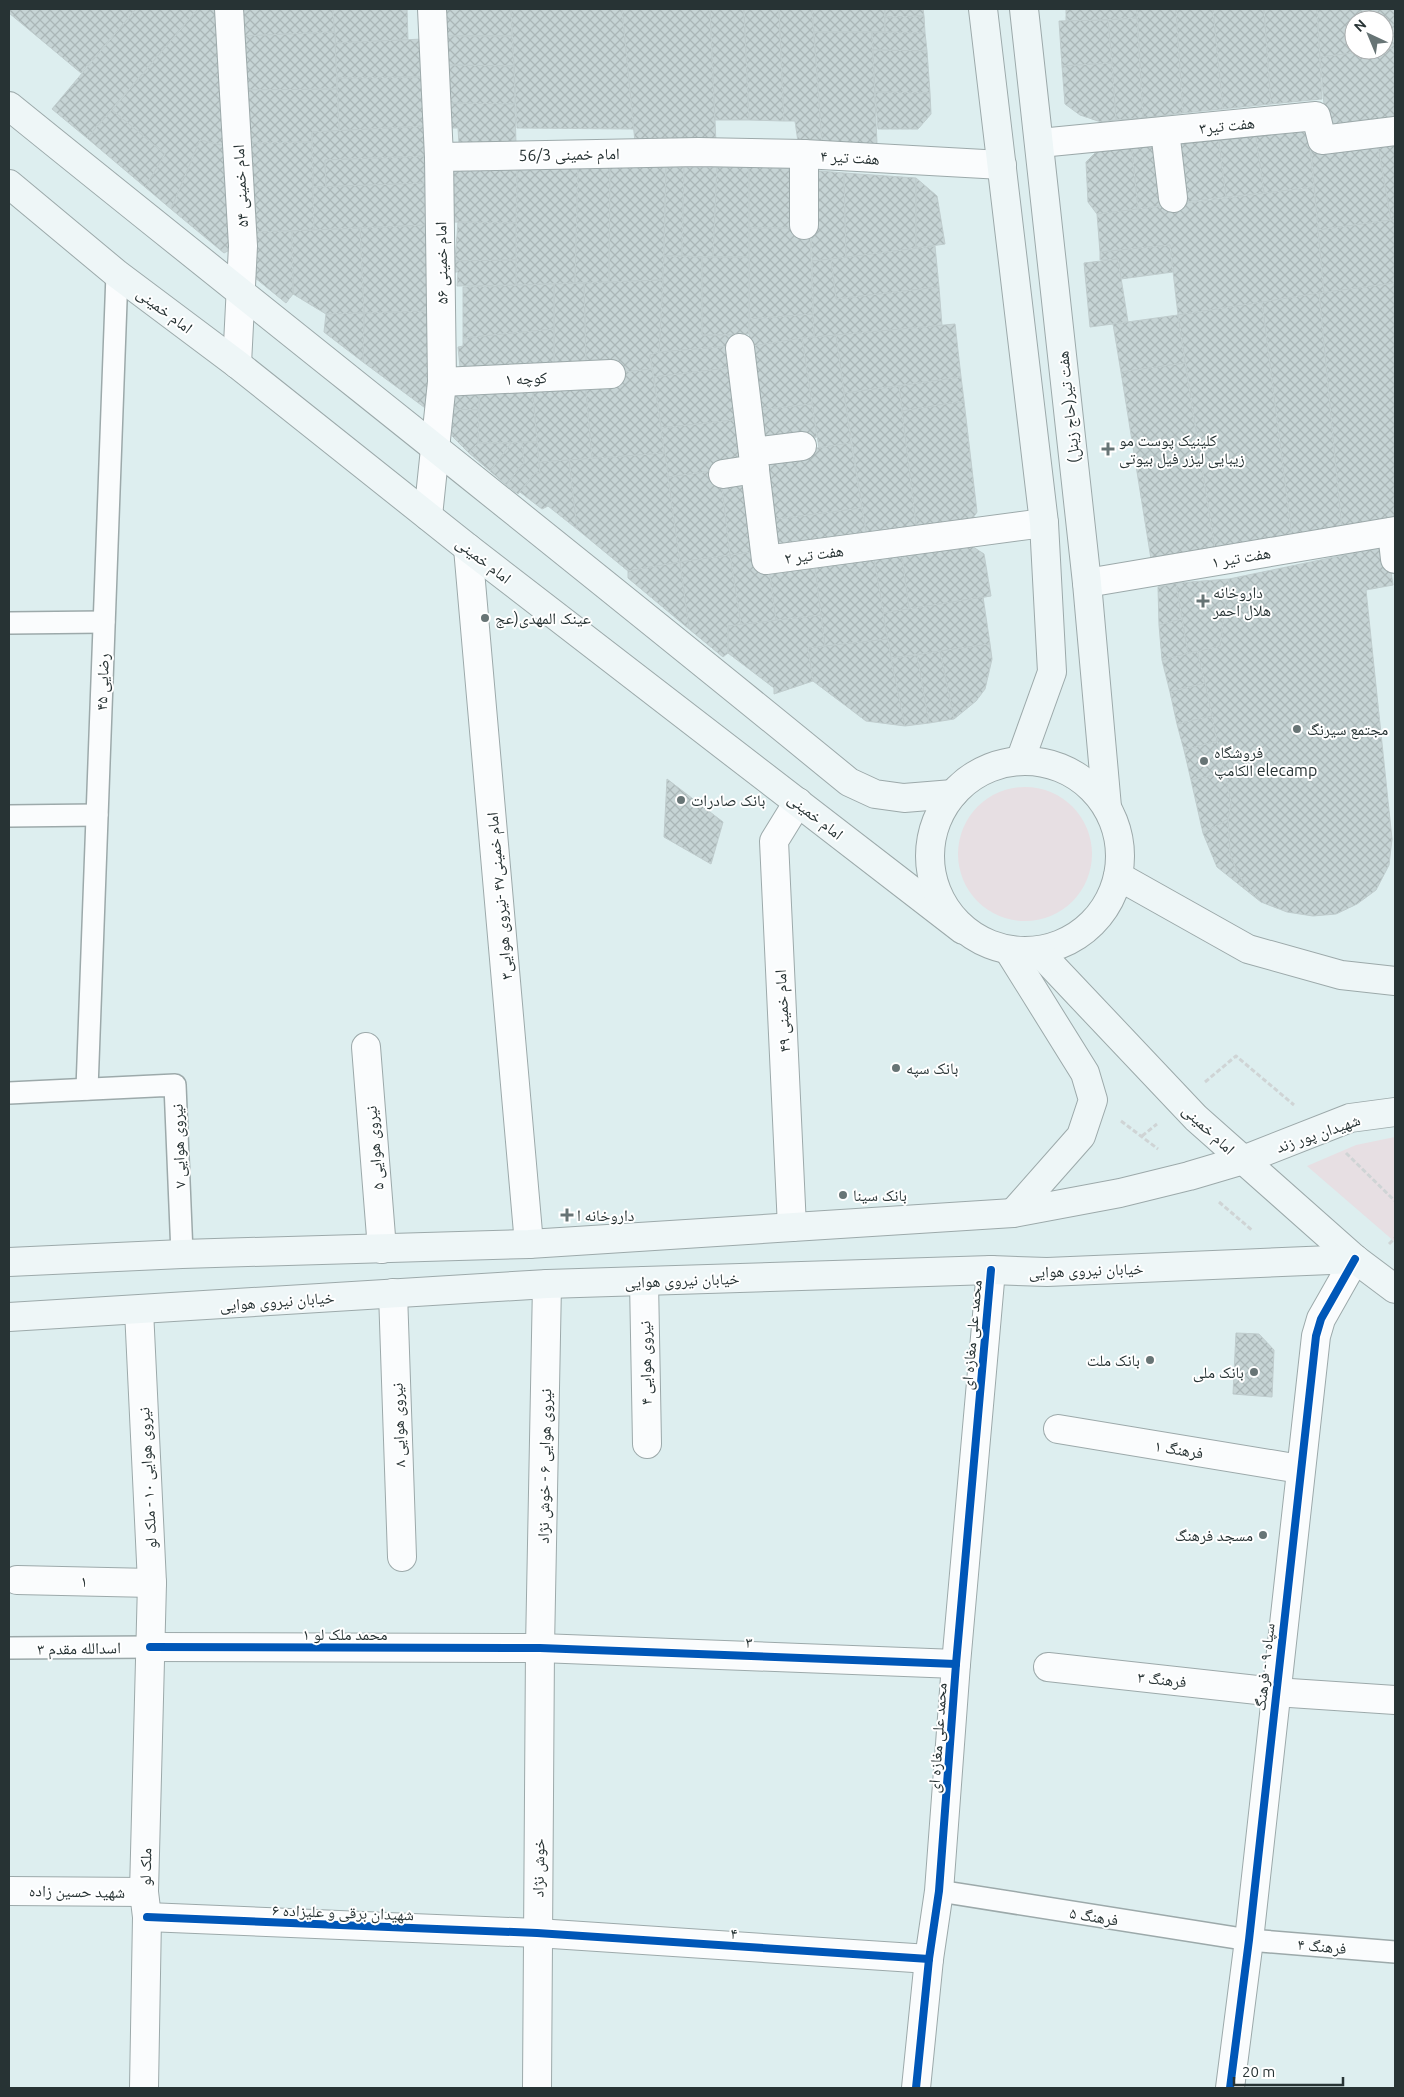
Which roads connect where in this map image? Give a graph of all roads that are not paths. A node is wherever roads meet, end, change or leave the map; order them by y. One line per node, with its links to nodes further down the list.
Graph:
1 (229, 9): 17 (street, امام خمینی ۵۴)
2 (432, 9): 11 (street, امام خمینی ۵۶)
3 (983, 9): 12 (main road)
4 (1024, 9): 8 (main road, هفت تیر(حاج زینل))
5 (9, 106): 17 (main road)
6 (1165, 131): 7 (street, هفت تیر۳); 8 (street, هفت تیر۳); 14 (street)
7 (1395, 131)
8 (1040, 143): 31 (main road, هفت تیر(حاج زینل))
9 (698, 152): 10 (street, هفت تیر ۴); 11 (street, امام خمینی 56/3)
10 (804, 154): 12 (street, هفت تیر ۴); 15 (street)
11 (440, 157): 21 (street, امام خمینی ۵۶)
12 (1002, 165): 27 (main road)
13 (9, 184): 16 (main road, امام خمینی)
14 (1173, 198)
15 (804, 225)
16 (117, 274): 19 (main road, امام خمینی); 32 (lane, رضایی ۴۵)
17 (240, 292): 19 (street, امام خمینی ۵۴); 23 (main road)
18 (740, 348): 24 (street, هفت تیر ۲)
19 (237, 364): 26 (main road, امام خمینی)
20 (611, 374): 21 (street, کوچه ۱)
21 (442, 382): 23 (street, امام خمینی ۵۶)
22 (802, 446): 24 (street)
23 (435, 448): 26 (street, امام خمینی ۵۶); 35 (main road)
24 (754, 460): 25 (street); 27 (street, هفت تیر ۲)
25 (723, 474)
26 (428, 516): 29 (main road, امام خمینی)
27 (1044, 523): 34 (main road)
28 (1394, 531): 30 (street); 31 (street, هفت تیر ۱)
29 (468, 548): 36 (main road, امام خمینی); 52 (street, امام خمینی۴۷ -نیروی هوایی۳)
30 (1395, 559)
31 (1087, 583): 37 (main road, هفت تیر(حاج زینل))
32 (104, 622): 33 (lane); 38 (lane, رضایی ۴۵)
33 (9, 623)
34 (1020, 761): 35 (main road); 37 (main road)
35 (952, 794): 41 (main road)
36 (798, 802): 41 (main road, امام خمینی); 51 (street, امام خمینی ۴۹)
37 (1107, 807): 40 (main road)
38 (97, 815): 39 (lane); 46 (lane, رضایی ۴۵)
39 (9, 816)
40 (1118, 876): 43 (main road); 44 (main road)
41 (963, 930): 42 (main road)
42 (1009, 951): 43 (main road); 50 (main road)
43 (1038, 951): 49 (main road, امام خمینی)
44 (1395, 981)
45 (366, 1047): 53 (street, نیروی هوایی ۵)
46 (86, 1089): 47 (lane, نیروی هوایی ۷); 54 (lane, نیروی هوایی ۷)
47 (9, 1093)
48 (1395, 1112): 49 (main road, شهیدان پور زند)
49 (1243, 1160): 50 (main road); 55 (main road, امام خمینی)
50 (1013, 1213): 51 (main road)
51 (792, 1227): 52 (main road)
52 (530, 1244): 53 (main road)
53 (382, 1249): 54 (main road)
54 (182, 1254): 56 (main road)
55 (1355, 1258): 57 (main road, خیابان نیروی هوایی); 60 (main road, امام خمینی); 66 (street, سپاه ۹ - فرهنگ)
56 (9, 1262)
57 (991, 1270): 58 (main road, خیابان نیروی هوایی); 73 (street, محمد علی مغازه ای)
58 (644, 1281): 59 (main road, خیابان نیروی هوایی); 65 (street, نیروی هوایی ۴)
59 (547, 1284): 61 (main road, خیابان نیروی هوایی); 72 (street, نیروی هوایی ۶ - خوش نژاد)
60 (1395, 1289)
61 (393, 1294): 62 (main road, خیابان نیروی هوایی); 67 (street, نیروی هوایی ۸)
62 (139, 1310): 63 (main road, خیابان نیروی هوایی); 69 (street, نیروی هوایی ۱۰ - ملک لو)
63 (9, 1317)
64 (1058, 1429): 66 (street, فرهنگ ۱)
65 (647, 1444)
66 (1300, 1469): 75 (street, سپاه ۹ - فرهنگ)
67 (402, 1557)
68 (17, 1580): 69 (street, ۱)
69 (152, 1584): 70 (street, نیروی هوایی ۱۰ - ملک لو)
70 (150, 1647): 71 (lane, ۳ اسدالله مقدم); 72 (street, ۱ محمد ملک لو); 79 (street, ملک لو)
71 (9, 1648)
72 (540, 1648): 73 (street, ۳); 80 (street, خوش نژاد)
73 (956, 1664): 78 (street, محمد علی مغازه ای)
74 (1048, 1667): 75 (street, فرهنگ ۳)
75 (1276, 1692): 76 (street, فرهنگ ۳); 81 (street, سپاه ۹ - فرهنگ)
76 (1395, 1700)
77 (9, 1890): 79 (street, شهید حسین زاده)
78 (939, 1891): 81 (lane, فرهنگ ۵); 83 (street, محمد علی مغازه ای)
79 (146, 1905): 80 (street, ۶ شهیدان برقی و علیزاده); 84 (street, ملک لو)
80 (537, 1933): 83 (street, ۴); 85 (street, خوش نژاد)
81 (1249, 1940): 82 (lane, فرهنگ ۴); 87 (street, سپاه ۹ - فرهنگ)
82 (1395, 1952)
83 (929, 1959): 86 (street, محمد علی مغازه ای)
84 (144, 2088)
85 (537, 2088)
86 (916, 2088)
87 (1230, 2088)

